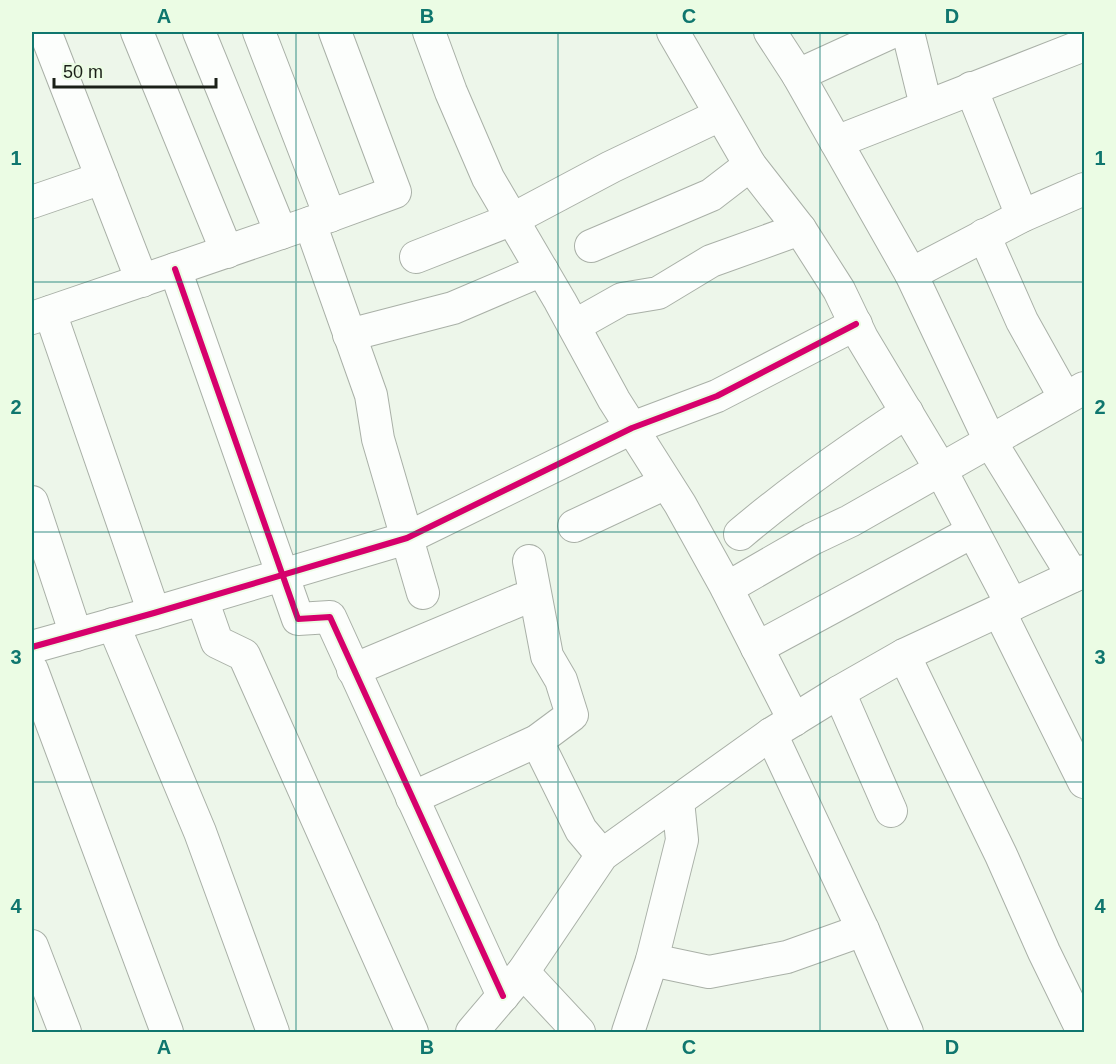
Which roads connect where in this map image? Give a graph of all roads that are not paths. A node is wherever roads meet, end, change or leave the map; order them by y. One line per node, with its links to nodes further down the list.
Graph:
1 (137, 32): 27 (street)
2 (199, 32): 23 (street)
3 (259, 32): 23 (street)
4 (335, 32): 23 (street)
5 (429, 32): 22 (street)
6 (673, 32): 15 (street)
7 (770, 32): 12 (street)
8 (892, 32): 12 (street)
9 (908, 32): 14 (street)
10 (47, 39): 18 (street)
11 (1084, 45): 13 (street)
12 (798, 75): 16 (street)
13 (971, 88): 14 (street); 21 (street)
14 (926, 106): 16 (street)
15 (720, 115): 17 (street); 22 (street)
16 (836, 142): 31 (street)
17 (750, 165): 24 (street); 26 (street)
18 (102, 178): 20 (street); 32 (street)
19 (1084, 189): 21 (street)
20 (32, 202)
21 (1022, 216): 25 (street)
22 (513, 219): 28 (street); 30 (street)
23 (307, 224): 27 (street); 36 (street)
24 (800, 229): 34 (street); 35 (street)
25 (984, 235): 31 (street); 37 (street)
26 (591, 246)
27 (227, 252): 29 (street)
28 (416, 257)
29 (175, 269): 32 (street); 50 (street)
30 (542, 270): 35 (street); 36 (street)
31 (911, 274): 40 (street)
32 (142, 281): 33 (street)
33 (41, 315): 56 (street)
34 (855, 324): 38 (street); 39 (street)
35 (574, 326): 39 (street)
36 (350, 335): 47 (street)
37 (1075, 393): 40 (street)
38 (908, 412): 41 (street); 46 (street)
39 (632, 428): 42 (street); 47 (street)
40 (990, 441): 41 (street); 49 (street)
41 (940, 471): 45 (street); 51 (street)
42 (666, 483): 44 (street); 51 (street)
43 (32, 502): 58 (street)
44 (574, 526)
45 (972, 532): 55 (street); 60 (street)
46 (740, 534)
47 (407, 538): 50 (street); 52 (street)
48 (529, 561): 66 (street)
49 (1079, 573): 55 (street)
50 (283, 574): 53 (street); 63 (street)
51 (727, 588): 60 (street)
52 (423, 593)
53 (202, 599): 56 (street); 80 (street)
54 (520, 600): 63 (street)
55 (1005, 608): 61 (street); 67 (street)
56 (154, 613): 57 (street)
57 (113, 624): 58 (street); 79 (street)
58 (76, 634): 59 (street)
59 (32, 647)
60 (757, 648): 65 (street)
61 (904, 655): 64 (street); 85 (street)
62 (32, 670): 78 (street)
63 (353, 670): 68 (street)
64 (839, 692): 65 (street); 70 (street)
65 (783, 727): 69 (street); 72 (street)
66 (537, 741): 68 (street); 71 (street)
67 (1084, 782)
68 (412, 798): 76 (street)
69 (678, 801): 71 (street); 74 (street)
70 (891, 811)
71 (602, 855): 75 (street)
72 (863, 930): 74 (street); 84 (street)
73 (32, 946): 77 (street)
74 (652, 960): 83 (street)
75 (523, 972): 76 (street); 82 (street)
76 (502, 996): 81 (street)
77 (65, 1032)
78 (167, 1032)
79 (273, 1032)
80 (411, 1032)
81 (472, 1032)
82 (579, 1032)
83 (628, 1032)
84 (907, 1032)
85 (1083, 1032)

